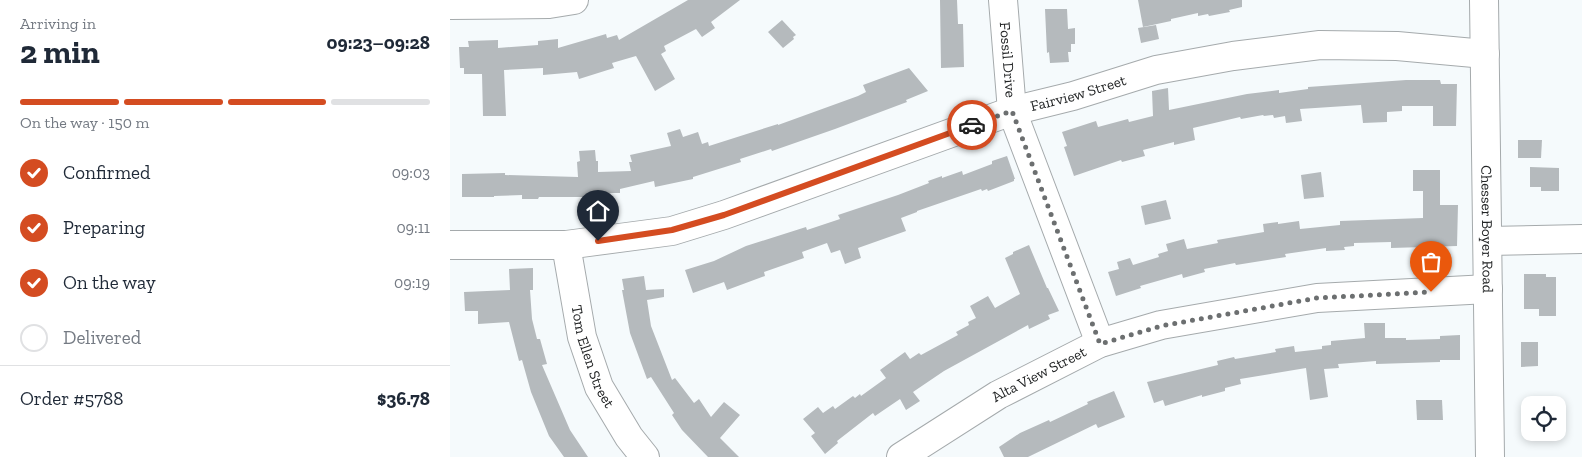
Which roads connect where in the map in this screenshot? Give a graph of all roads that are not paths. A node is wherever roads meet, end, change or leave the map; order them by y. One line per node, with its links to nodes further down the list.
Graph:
1 (574, 0): 4 (street)
2 (1003, 0): 6 (street, Fossil Drive)
3 (1484, 0): 5 (street, Chesser Boyer Road)
4 (450, 5)
5 (1485, 54): 6 (street, Fairview Street); 8 (street, Chesser Boyer Road)
6 (1012, 111): 10 (street, Fairview Street); 12 (street, Fossil Drive)
7 (1582, 239): 8 (street)
8 (1488, 241): 11 (street, Chesser Boyer Road)
9 (450, 245): 10 (street, Fairview Street)
10 (566, 245): 13 (street, Tom Ellen Street)
11 (1488, 289): 12 (street, Alta View Street); 15 (street, Chesser Boyer Road)
12 (1100, 344): 14 (street, Alta View Street)
13 (646, 457)
14 (901, 457)
15 (1490, 457)

